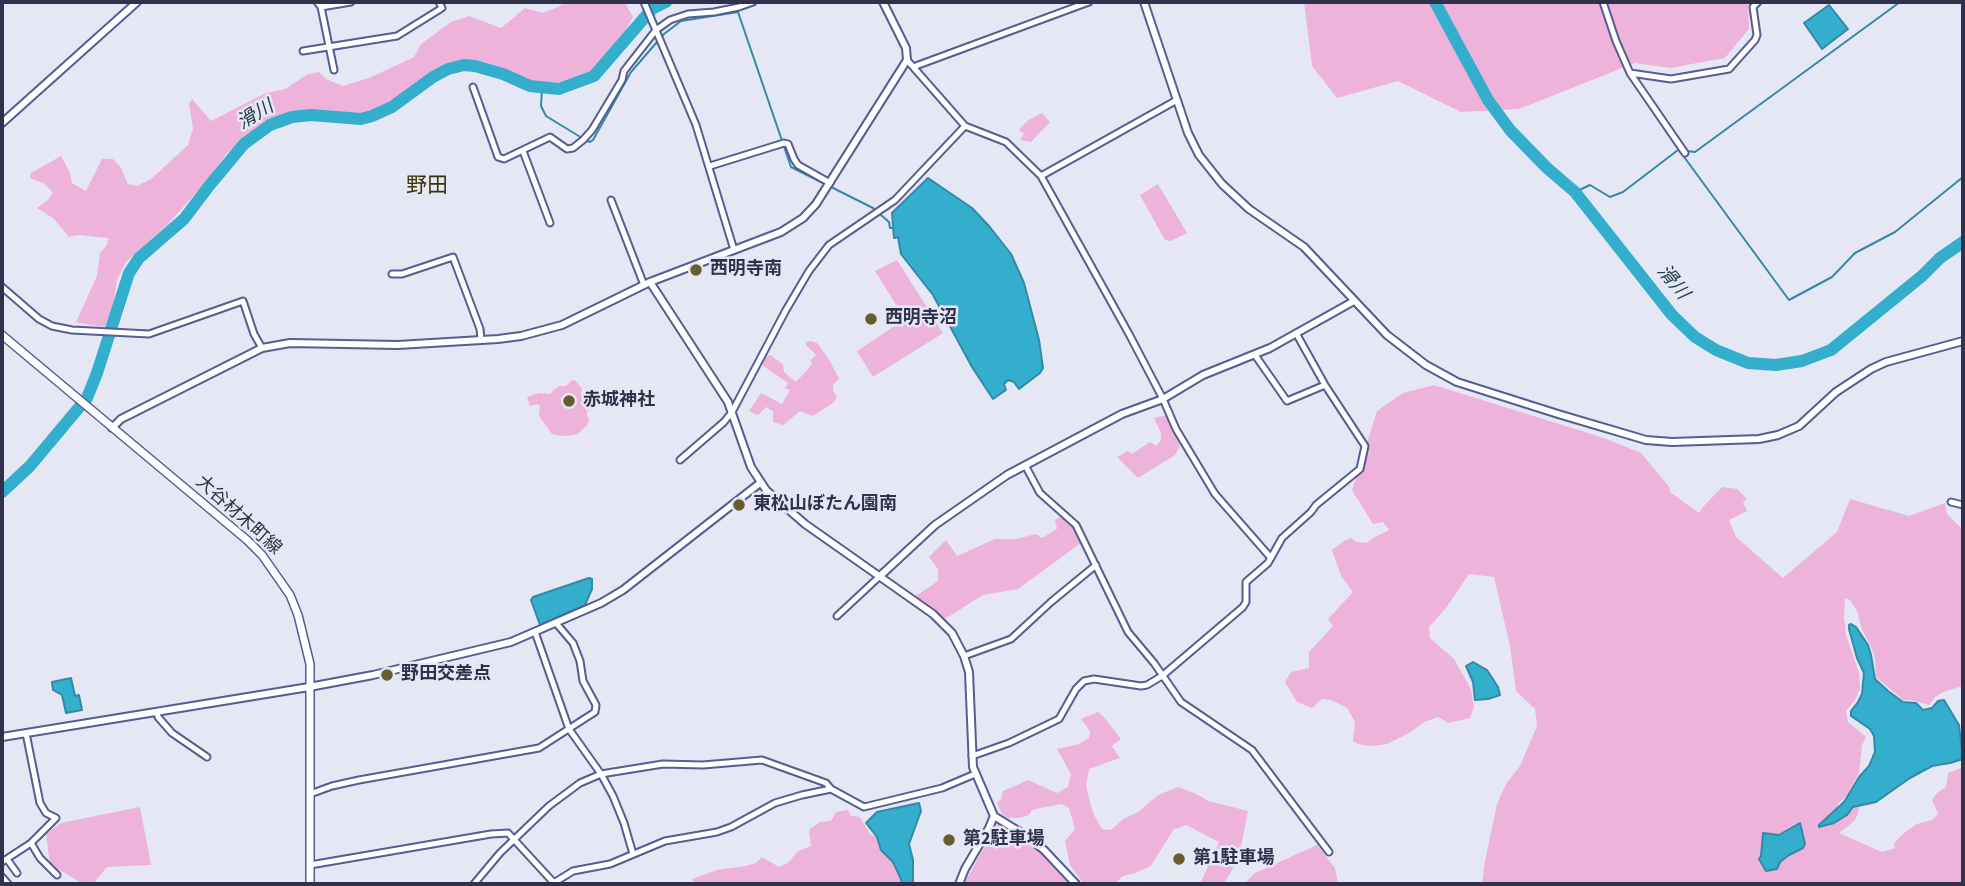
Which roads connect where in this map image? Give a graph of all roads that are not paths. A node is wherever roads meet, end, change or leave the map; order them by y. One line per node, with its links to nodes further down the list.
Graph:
1 (136, 2): 21 (street)
2 (351, 2): 11 (street)
3 (439, 2): 13 (street)
4 (643, 2): 12 (street)
5 (752, 2): 12 (street)
6 (883, 2): 15 (street)
7 (1089, 2): 16 (street)
8 (1144, 2): 20 (street)
9 (1603, 2): 18 (street)
10 (1758, 2): 18 (street)
11 (319, 5): 13 (street)
12 (655, 28): 23 (street); 25 (street)
13 (330, 47): 14 (street); 17 (street)
14 (303, 51)
15 (907, 60): 16 (street); 27 (street)
16 (914, 66): 22 (street)
17 (334, 70)
18 (1630, 74): 24 (street)
19 (473, 88): 23 (street)
20 (1177, 100): 26 (street); 34 (street)
21 (2, 123)
22 (965, 126): 26 (street); 43 (street)
23 (523, 150): 29 (street)
24 (1685, 153)
25 (710, 166): 27 (street); 30 (street)
26 (1041, 176): 42 (street)
27 (830, 183): 30 (street)
28 (611, 200): 32 (street)
29 (550, 223)
30 (734, 250): 32 (street)
31 (392, 274): 37 (street)
32 (647, 284): 37 (street); 43 (street)
33 (2, 286): 39 (street)
34 (1354, 301): 35 (street); 38 (street)
35 (1296, 333): 40 (street); 41 (street)
36 (2, 335): 44 (main road, 大谷材木町線)
37 (481, 340): 39 (street)
38 (1963, 341)
39 (262, 348): 44 (street)
40 (1255, 355): 41 (street); 42 (street)
41 (1325, 385): 50 (street)
42 (1163, 398): 46 (street); 50 (street)
43 (732, 412): 45 (street); 47 (street)
44 (113, 428): 58 (main road, 大谷材木町線)
45 (681, 460)
46 (1025, 465): 51 (street); 52 (street)
47 (761, 483): 52 (street); 54 (street)
48 (1951, 502): 49 (street)
49 (1963, 505)
50 (1271, 558): 57 (street)
51 (1096, 565): 56 (street); 57 (street)
52 (880, 576): 53 (street); 56 (street)
53 (837, 617)
54 (556, 623): 55 (street); 60 (street)
55 (535, 632): 58 (street); 60 (street)
56 (964, 656): 63 (street)
57 (1163, 676): 63 (street); 72 (street)
58 (309, 687): 59 (street); 68 (main road, 大谷材木町線)
59 (158, 712): 61 (street); 64 (street)
60 (569, 729): 65 (street); 68 (street)
61 (26, 733): 62 (street); 71 (street)
62 (2, 737)
63 (972, 756): 66 (street)
64 (207, 757)
65 (601, 774): 67 (street); 70 (street); 73 (street)
66 (975, 774): 67 (street); 69 (street)
67 (831, 789): 73 (street)
68 (310, 794): 75 (main road, 大谷材木町線)
69 (994, 816): 83 (street); 84 (street)
70 (513, 840): 75 (street); 79 (street); 82 (street)
71 (31, 843): 74 (street); 77 (street)
72 (1329, 852)
73 (633, 854): 79 (street)
74 (4, 860): 76 (street)
75 (310, 865): 81 (main road, 大谷材木町線)
76 (17, 873)
77 (57, 875)
78 (2, 877): 80 (street)
79 (553, 883)
80 (8, 884)
81 (310, 884)
82 (474, 884)
83 (959, 884)
84 (1076, 884)

